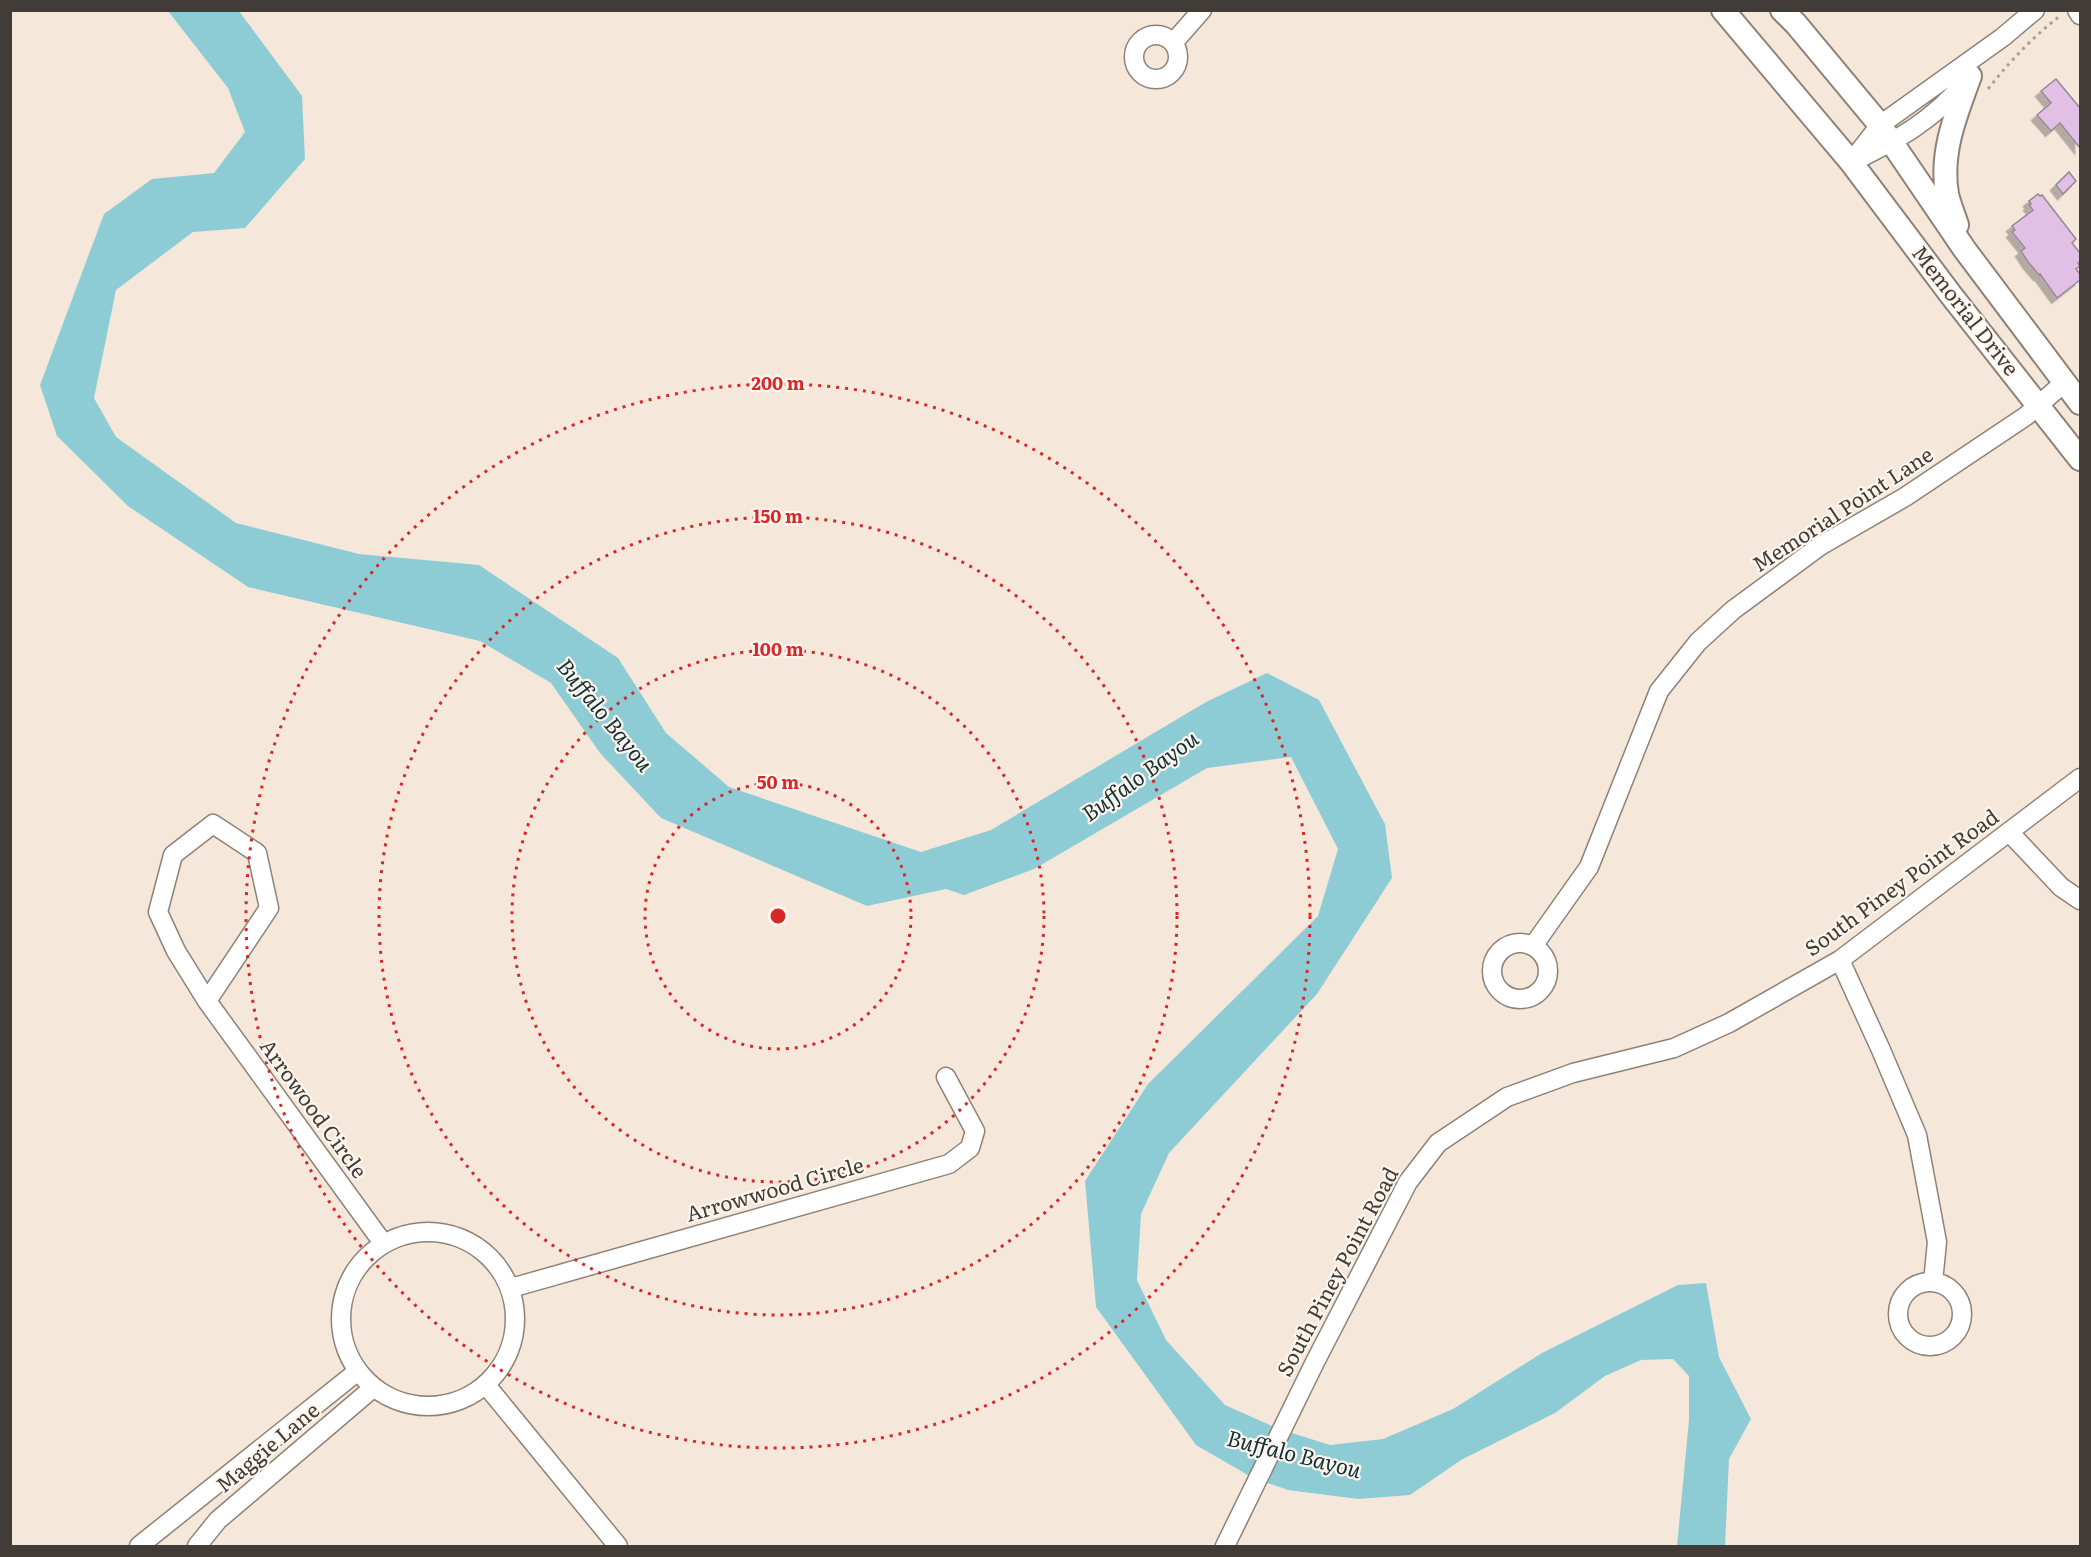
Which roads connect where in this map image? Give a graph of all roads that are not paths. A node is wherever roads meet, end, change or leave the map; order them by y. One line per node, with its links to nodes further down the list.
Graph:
1 (1202, 10): 8 (street)
2 (1723, 10): 11 (main road, Memorial Drive)
3 (1782, 10): 10 (main road, Memorial Drive)
4 (2035, 10): 7 (street)
5 (2077, 10): 6 (street)
6 (2080, 15)
7 (2003, 37): 9 (street); 10 (street)
8 (1173, 43)
9 (1978, 83): 10 (street); 12 (main road)
10 (1886, 133): 11 (street); 12 (main road, Memorial Drive)
11 (1851, 162): 15 (main road, Memorial Drive)
12 (1965, 250): 13 (main road, Memorial Drive)
13 (2065, 382): 14 (main road, Memorial Drive); 15 (street, Memorial Point Lane)
14 (2080, 403)
15 (2038, 405): 16 (main road, Memorial Drive); 20 (street, Memorial Point Lane)
16 (2080, 459)
17 (2080, 778): 18 (street, South Piney Point Road)
18 (2010, 833): 19 (street); 21 (street, South Piney Point Road)
19 (2080, 900)
20 (1533, 946)
21 (1840, 960): 25 (street); 33 (street, South Piney Point Road)
22 (207, 1001): 22 (street, Arrowood Circle); 24 (street, Arrowood Circle)
23 (946, 1077): 26 (street, Arrowwood Circle)
24 (383, 1243): 26 (street); 27 (street)
25 (1932, 1282)
26 (511, 1288): 28 (street)
27 (358, 1371): 29 (street); 30 (street)
28 (486, 1385): 29 (street); 32 (street)
29 (373, 1388): 31 (street, Maggie Lane)
30 (139, 1546)
31 (197, 1546)
32 (618, 1546)
33 (1225, 1546)

